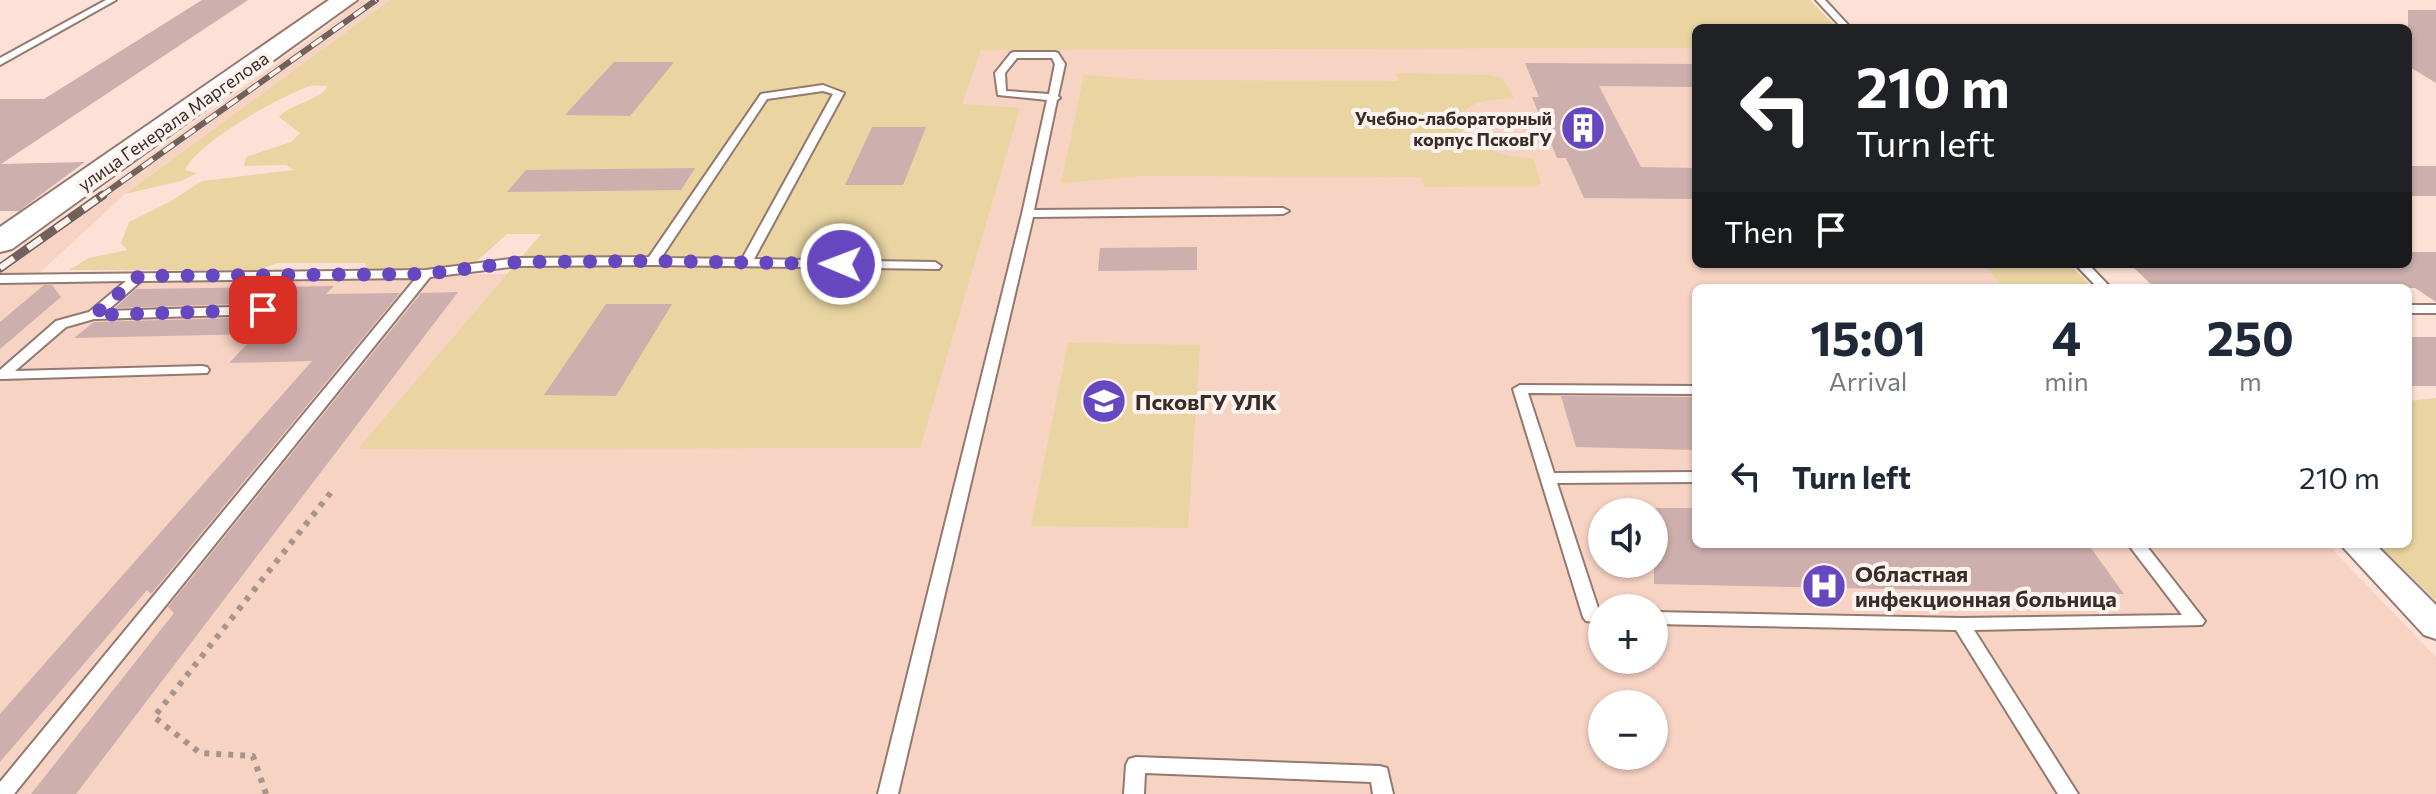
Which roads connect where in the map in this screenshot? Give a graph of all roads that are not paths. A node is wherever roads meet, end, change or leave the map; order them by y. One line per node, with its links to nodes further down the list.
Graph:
1 (112, 0): 5 (lane)
2 (345, 0): 9 (main road, улица Генерала Маргелова)
3 (1820, 0): 4 (lane)
4 (1843, 24)
5 (0, 62)
6 (1055, 98): 6 (lane); 8 (lane)
7 (1283, 211): 8 (lane)
8 (1028, 214): 33 (lane)
9 (0, 242)
10 (653, 261): 11 (lane); 11 (lane); 14 (lane)
11 (746, 263): 12 (lane)
12 (935, 266)
13 (2085, 268): 17 (lane)
14 (426, 274): 15 (lane); 32 (lane)
15 (139, 276): 16 (lane); 21 (lane)
16 (0, 279)
17 (2101, 284)
18 (2412, 309): 19 (lane)
19 (2436, 309)
20 (263, 310): 21 (lane)
21 (94, 315): 22 (lane)
22 (202, 370)
23 (1692, 390): 25 (lane)
24 (1692, 477): 25 (lane)
25 (1548, 478): 28 (lane)
26 (2139, 548): 30 (lane)
27 (2360, 548): 31 (street)
28 (1588, 604)
29 (1668, 618): 30 (lane)
30 (1961, 624): 36 (lane)
31 (2436, 626)
32 (2, 794)
33 (888, 794)
34 (1134, 794): 35 (lane)
35 (1383, 794)
36 (2068, 794)

